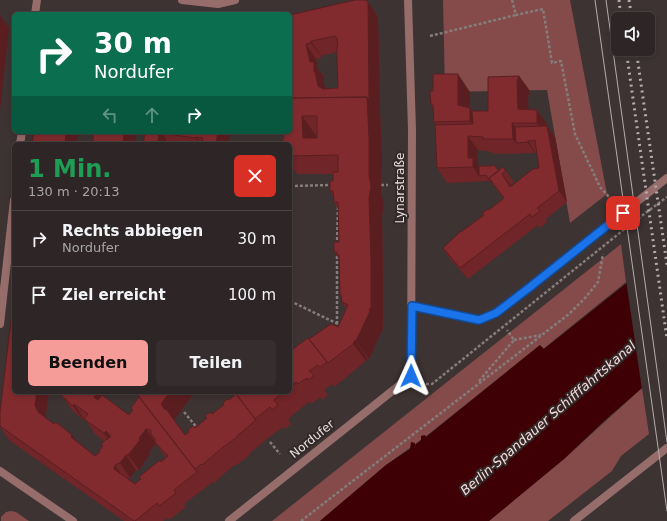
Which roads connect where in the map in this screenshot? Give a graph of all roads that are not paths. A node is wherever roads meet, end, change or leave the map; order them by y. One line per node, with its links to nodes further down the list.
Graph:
1 (37, 0): 5 (street)
2 (182, 0): 3 (street)
3 (236, 0)
4 (408, 0): 8 (street, Lynarstraße)
5 (35, 12)
6 (667, 178): 8 (street)
7 (12, 218): 9 (street)
8 (412, 306): 10 (street, Lynarstraße)
9 (0, 324)
10 (411, 376): 14 (street, Nordufer)
11 (667, 448): 15 (street)
12 (0, 471): 13 (street)
13 (73, 521)
14 (229, 521)
15 (574, 521)

